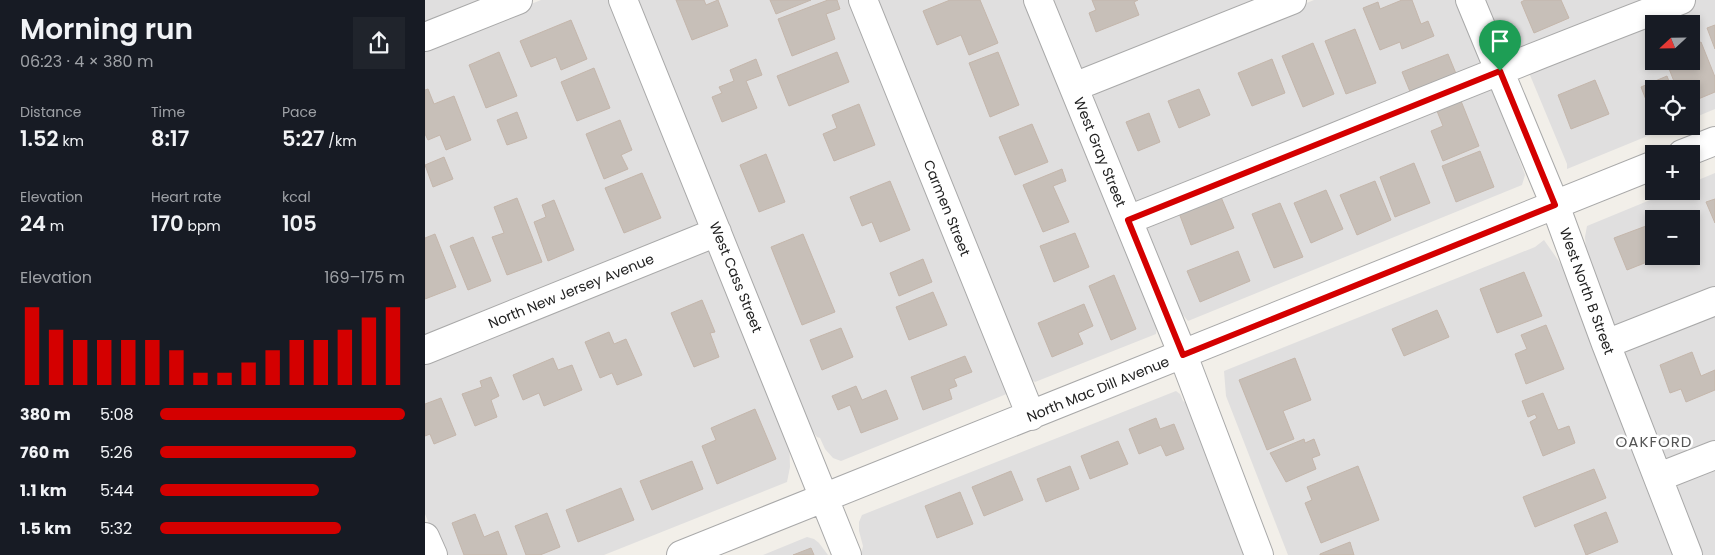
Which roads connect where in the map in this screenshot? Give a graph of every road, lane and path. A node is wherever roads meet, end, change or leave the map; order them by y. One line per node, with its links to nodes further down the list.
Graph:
1 (519, 0): 8 (street)
2 (623, 0): 16 (street, West Cass Street)
3 (863, 0): 21 (street, Carmen Street)
4 (1038, 0): 10 (street, West Gray Street)
5 (1292, 0): 10 (street)
6 (1470, 0): 9 (street, West North B Street)
7 (1681, 0): 9 (street)
8 (425, 37)
9 (1500, 71): 14 (street, West North B Street); 15 (street)
10 (1074, 88): 15 (street, West Gray Street)
11 (1715, 140): 12 (street)
12 (1700, 146)
13 (1645, 169): 14 (street, North Mac Dill Avenue)
14 (1555, 205): 18 (street, West North B Street); 20 (street, North Mac Dill Avenue)
15 (1128, 220): 20 (street, West Gray Street)
16 (717, 232): 19 (street, North New Jersey Avenue); 24 (street, West Cass Street)
17 (1715, 301): 18 (street)
18 (1606, 344): 23 (street, West North B Street)
19 (425, 350)
20 (1183, 355): 21 (street, North Mac Dill Avenue); 29 (street, West Gray Street)
21 (1031, 416): 24 (street, North Mac Dill Avenue)
22 (1715, 455): 23 (street)
23 (1659, 477): 30 (street, West North B Street)
24 (825, 497): 27 (street, North Mac Dill Avenue); 28 (street, West Cass Street)
25 (425, 537): 26 (street)
26 (433, 555)
27 (681, 555)
28 (847, 555)
29 (1259, 555)
30 (1688, 555)

